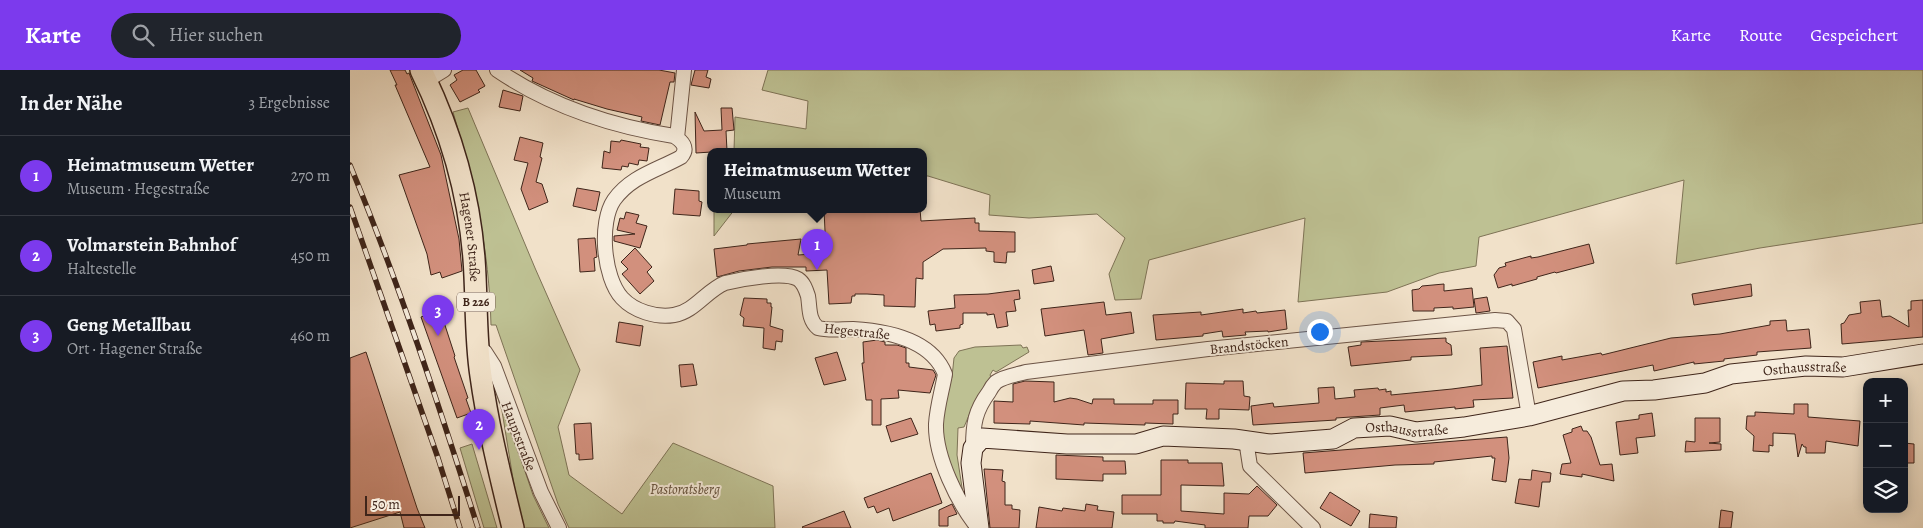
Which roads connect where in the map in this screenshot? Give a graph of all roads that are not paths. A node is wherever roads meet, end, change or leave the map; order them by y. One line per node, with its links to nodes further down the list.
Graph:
1 (497, 70): 4 (street)
2 (684, 70): 4 (street)
3 (430, 74): 5 (main road, Hagener Straße / B 226)
4 (677, 138): 12 (street, Hegestraße)
5 (477, 346): 10 (main road, Hagener Straße / B 226); 11 (street, Hauptstraße)
6 (1923, 354): 7 (street, Osthausstraße)
7 (1528, 416): 8 (street, Osthausstraße); 9 (street, Brandstöcken)
8 (1246, 440): 9 (street, Osthausstraße); 13 (street)
9 (973, 448): 12 (street)
10 (513, 528)
11 (560, 528)
12 (978, 528)
13 (1313, 528)

